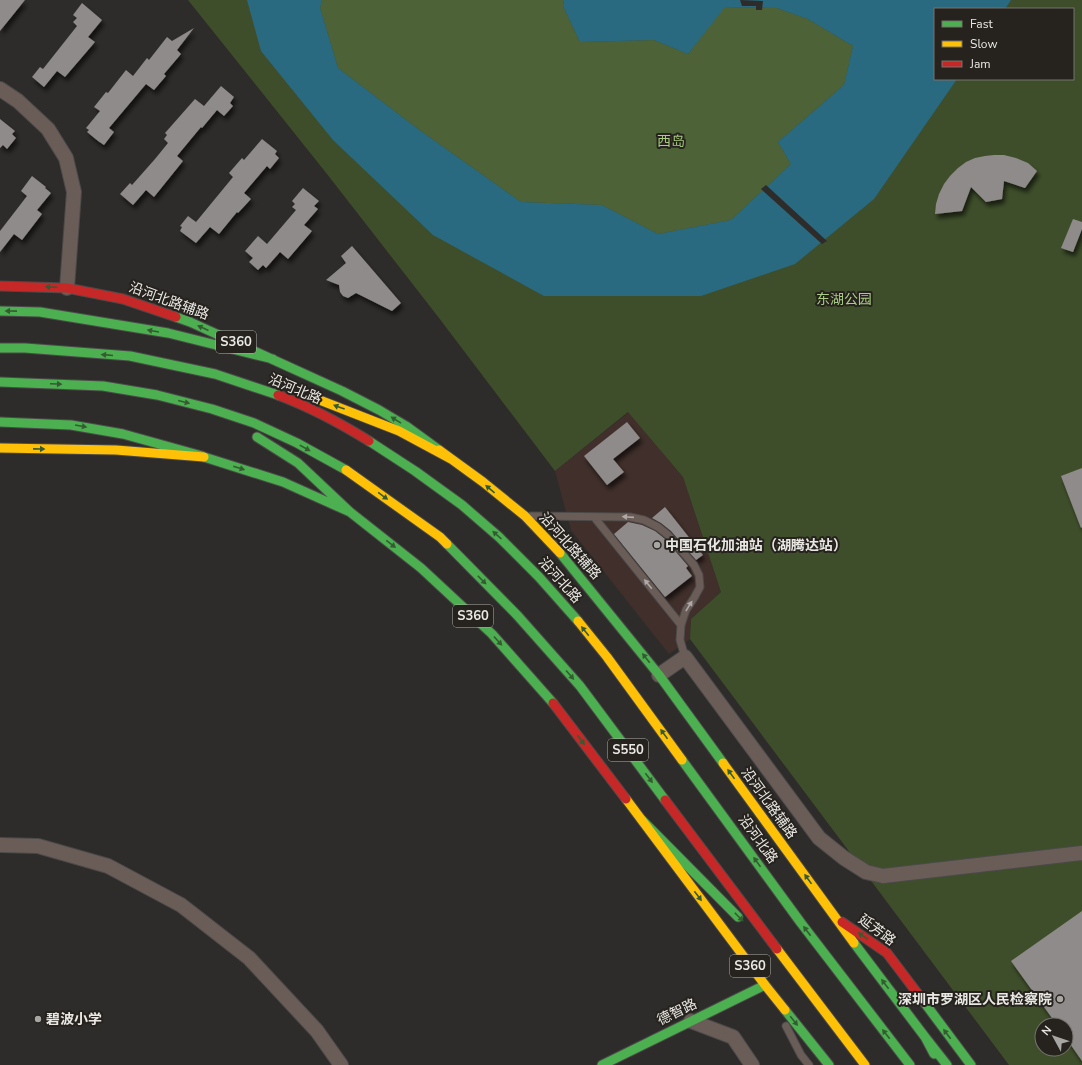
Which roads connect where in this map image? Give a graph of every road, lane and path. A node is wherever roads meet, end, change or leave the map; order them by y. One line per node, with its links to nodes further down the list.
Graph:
1 (0, 89): 3 (street)
2 (0, 286): 3 (main road, 沿河北路辅路 / S360, one-way to 2)
3 (67, 288): 6 (main road, 沿河北路辅路 / S360, one-way to 3)
4 (0, 311): 6 (main road, one-way to 4)
5 (0, 348): 7 (main road, 沿河北路, one-way to 5)
6 (273, 359): 15 (main road, 沿河北路辅路 / S360, one-way to 6)
7 (214, 374): 9 (main road); 36 (main road, 沿河北路, one-way to 7)
8 (0, 382): 11 (main road, one-way to 11)
9 (295, 392)
10 (309, 397): 15 (main road, one-way to 10)
11 (212, 409): 16 (main road); 26 (main road, S550, one-way to 26)
12 (0, 422): 14 (main road, one-way to 14)
13 (0, 448): 14 (main road, S360, one-way to 14)
14 (202, 456): 16 (main road, S360, one-way to 16)
15 (451, 459): 17 (main road, 沿河北路辅路 / S360, one-way to 15)
16 (350, 512): 22 (main road, S360, one-way to 22)
17 (525, 516): 18 (lane); 21 (main road, 沿河北路辅路 / S360, one-way to 17)
18 (594, 517): 19 (lane, one-way to 18); 19 (lane, one-way to 18)
19 (681, 625): 20 (lane)
20 (686, 656): 21 (street); 24 (street)
21 (659, 675): 25 (main road, 沿河北路辅路 / S360, one-way to 21)
22 (642, 820): 26 (main road, one-way to 26); 27 (main road, S360, one-way to 27)
23 (0, 845): 30 (street)
24 (1082, 853)
25 (834, 916): 29 (main road, 沿河北路辅路 / S360, one-way to 25); 39 (main road, 延芳路, one-way to 25)
26 (793, 971): 35 (main road, S550)
27 (765, 985): 28 (main road, 德智路); 33 (lane); 34 (main road, S360, one-way to 34)
28 (691, 1021): 31 (main road, 德智路); 32 (street)
29 (925, 1037): 37 (main road, 沿河北路辅路 / S360); 38 (main road, S360)
30 (341, 1065)
31 (602, 1065)
32 (752, 1065)
33 (809, 1065)
34 (829, 1065)
35 (865, 1065)
36 (910, 1065)
37 (940, 1065)
38 (946, 1065)
39 (971, 1065)

